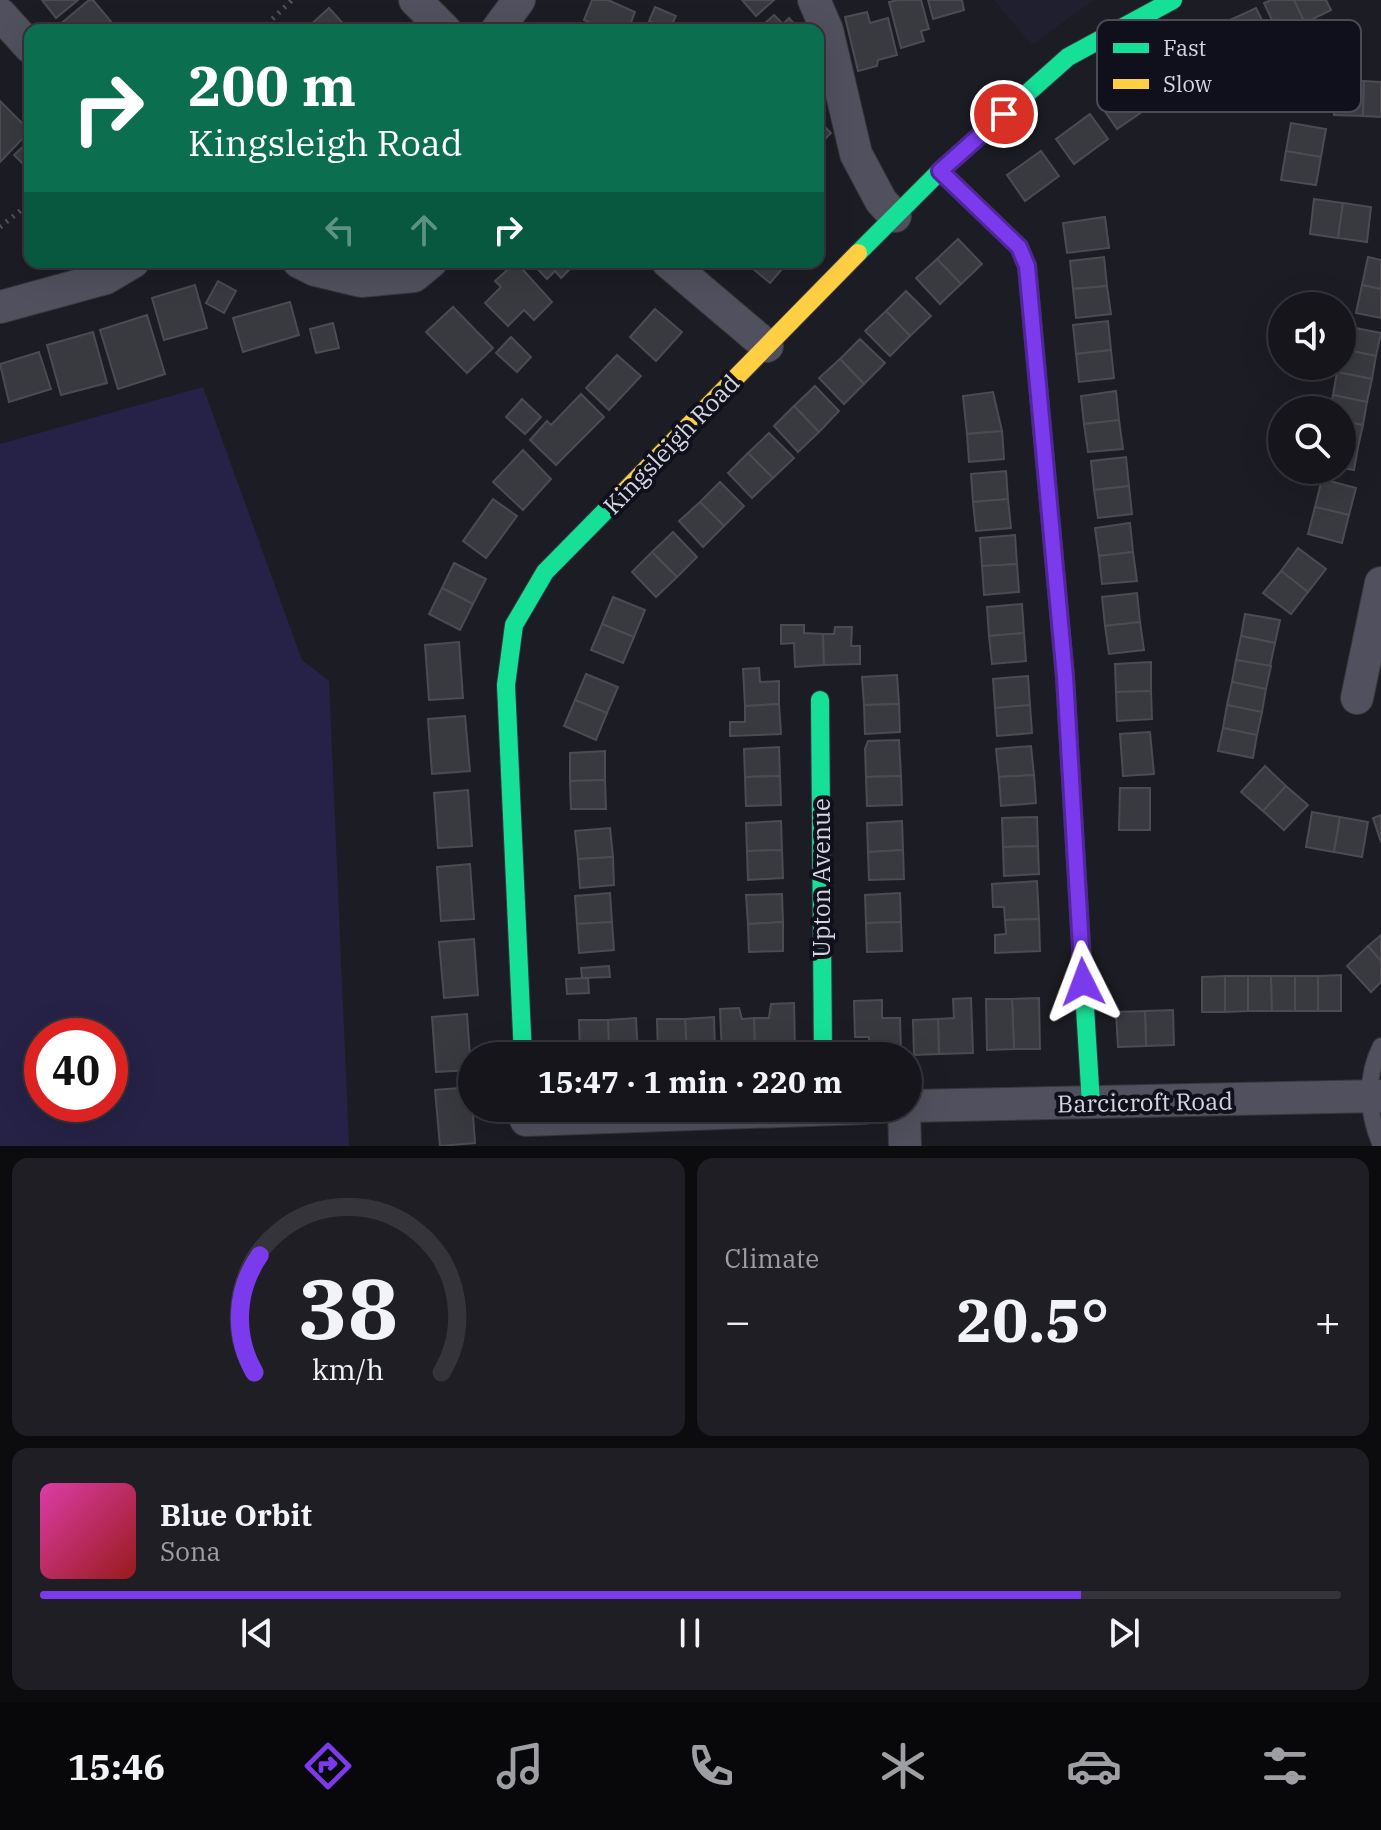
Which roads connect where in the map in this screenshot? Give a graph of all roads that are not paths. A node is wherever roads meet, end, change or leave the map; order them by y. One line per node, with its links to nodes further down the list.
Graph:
1 (415, 0): 7 (street)
2 (519, 0): 8 (street)
3 (814, 0): 12 (street)
4 (1173, 0): 6 (street, Kingsleigh Road)
5 (0, 14): 9 (street)
6 (1136, 20)
7 (439, 24)
8 (501, 24)
9 (24, 40)
10 (1097, 41): 11 (street, Kingsleigh Road)
11 (940, 171): 12 (street, Kingsleigh Road); 26 (street)
12 (895, 216): 18 (street, Kingsleigh Road)
13 (123, 268): 17 (street)
14 (311, 268): 15 (street)
15 (424, 268)
16 (675, 268): 18 (street)
17 (0, 307)
18 (767, 346): 22 (street, Kingsleigh Road)
19 (1381, 583): 20 (street)
20 (1357, 698)
21 (820, 700): 23 (street, Upton Avenue)
22 (522, 1042)
23 (823, 1042)
24 (1381, 1046): 25 (lane)
25 (1375, 1096): 26 (street, Barcicroft Road); 31 (lane)
26 (1091, 1104): 27 (street, Barcicroft Road)
27 (922, 1107)
28 (582, 1122): 30 (street)
29 (906, 1122): 32 (street)
30 (526, 1125)
31 (1381, 1145)
32 (905, 1146)

